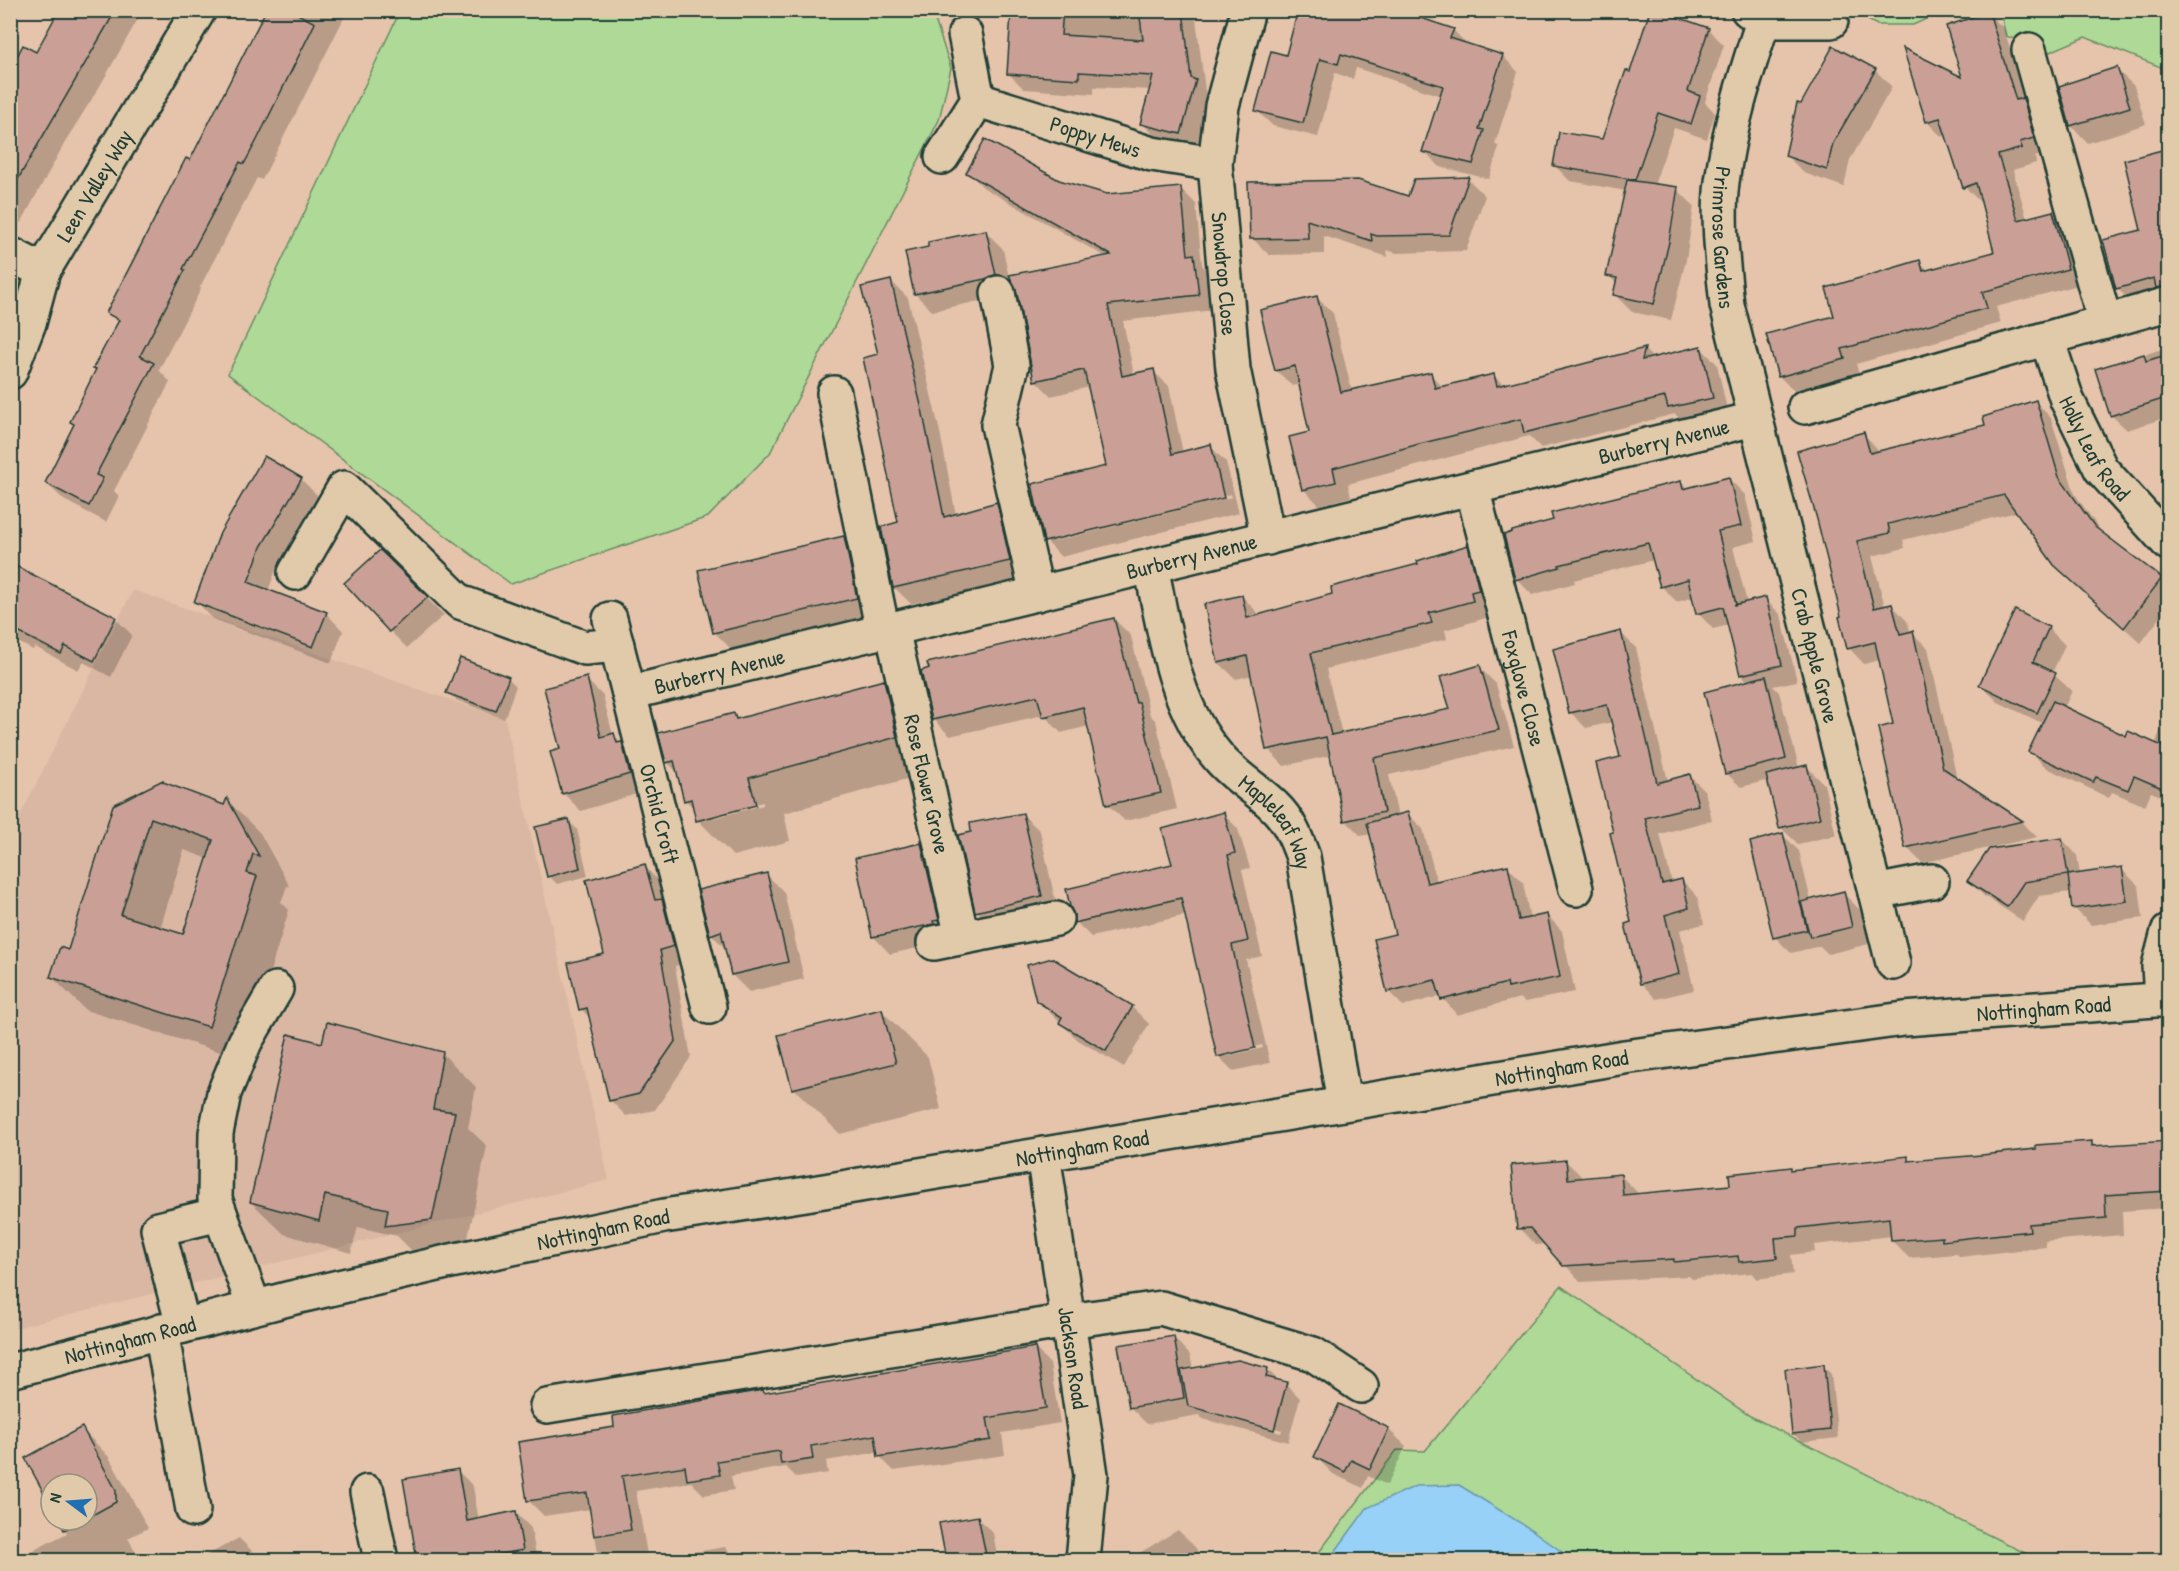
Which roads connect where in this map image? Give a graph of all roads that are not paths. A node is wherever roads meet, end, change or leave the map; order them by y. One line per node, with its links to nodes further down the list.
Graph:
1 (199, 10): 11 (street, Leen Valley Way)
2 (1248, 10): 9 (street, Snowdrop Close)
3 (1755, 16): 4 (street, Primrose Gardens); 19 (street, Primrose Gardens)
4 (1831, 21)
5 (964, 34): 7 (street)
6 (2029, 50): 14 (street)
7 (978, 100): 8 (street); 9 (street, Poppy Mews)
8 (942, 157)
9 (1215, 164): 21 (street, Snowdrop Close)
10 (10, 254): 11 (street)
11 (43, 271): 16 (street, Leen Valley Way)
12 (998, 293): 25 (street)
13 (2169, 304): 14 (street)
14 (2105, 322): 15 (street)
15 (2047, 339): 18 (street); 22 (street, Holly Leaf Road)
16 (10, 372)
17 (834, 393): 26 (street, Rose Flower Grove)
18 (1805, 407)
19 (1754, 419): 20 (street, Burberry Avenue); 30 (street, Crab Apple Grove)
20 (1472, 488): 21 (street, Burberry Avenue); 29 (street, Foxglove Close)
21 (1268, 538): 23 (street, Burberry Avenue)
22 (2169, 543)
23 (1151, 566): 25 (street, Burberry Avenue); 37 (street, Mapleleaf Way)
24 (295, 573): 27 (street, Orchid Croft)
25 (1037, 594): 26 (street, Burberry Avenue)
26 (887, 631): 27 (street, Burberry Avenue); 31 (street, Rose Flower Grove)
27 (629, 693): 36 (street, Orchid Croft)
28 (1932, 881): 30 (street)
29 (1576, 889)
30 (1875, 892): 33 (street, Crab Apple Grove)
31 (1056, 918)
32 (2169, 932): 35 (street)
33 (1893, 963)
34 (276, 989): 39 (street)
35 (2165, 999): 37 (street, Nottingham Road)
36 (709, 1007)
37 (1344, 1103): 38 (street, Nottingham Road)
38 (1043, 1154): 40 (street, Nottingham Road); 41 (street, Jackson Road)
39 (220, 1214): 40 (street); 42 (street)
40 (254, 1307): 42 (street, Nottingham Road)
41 (1068, 1321): 44 (street); 45 (street); 49 (street, Jackson Road)
42 (172, 1328): 43 (street, Nottingham Road); 47 (street)
43 (10, 1371)
44 (1361, 1386)
45 (547, 1406)
46 (367, 1492): 48 (street)
47 (193, 1510)
48 (381, 1560)
49 (1083, 1560)

